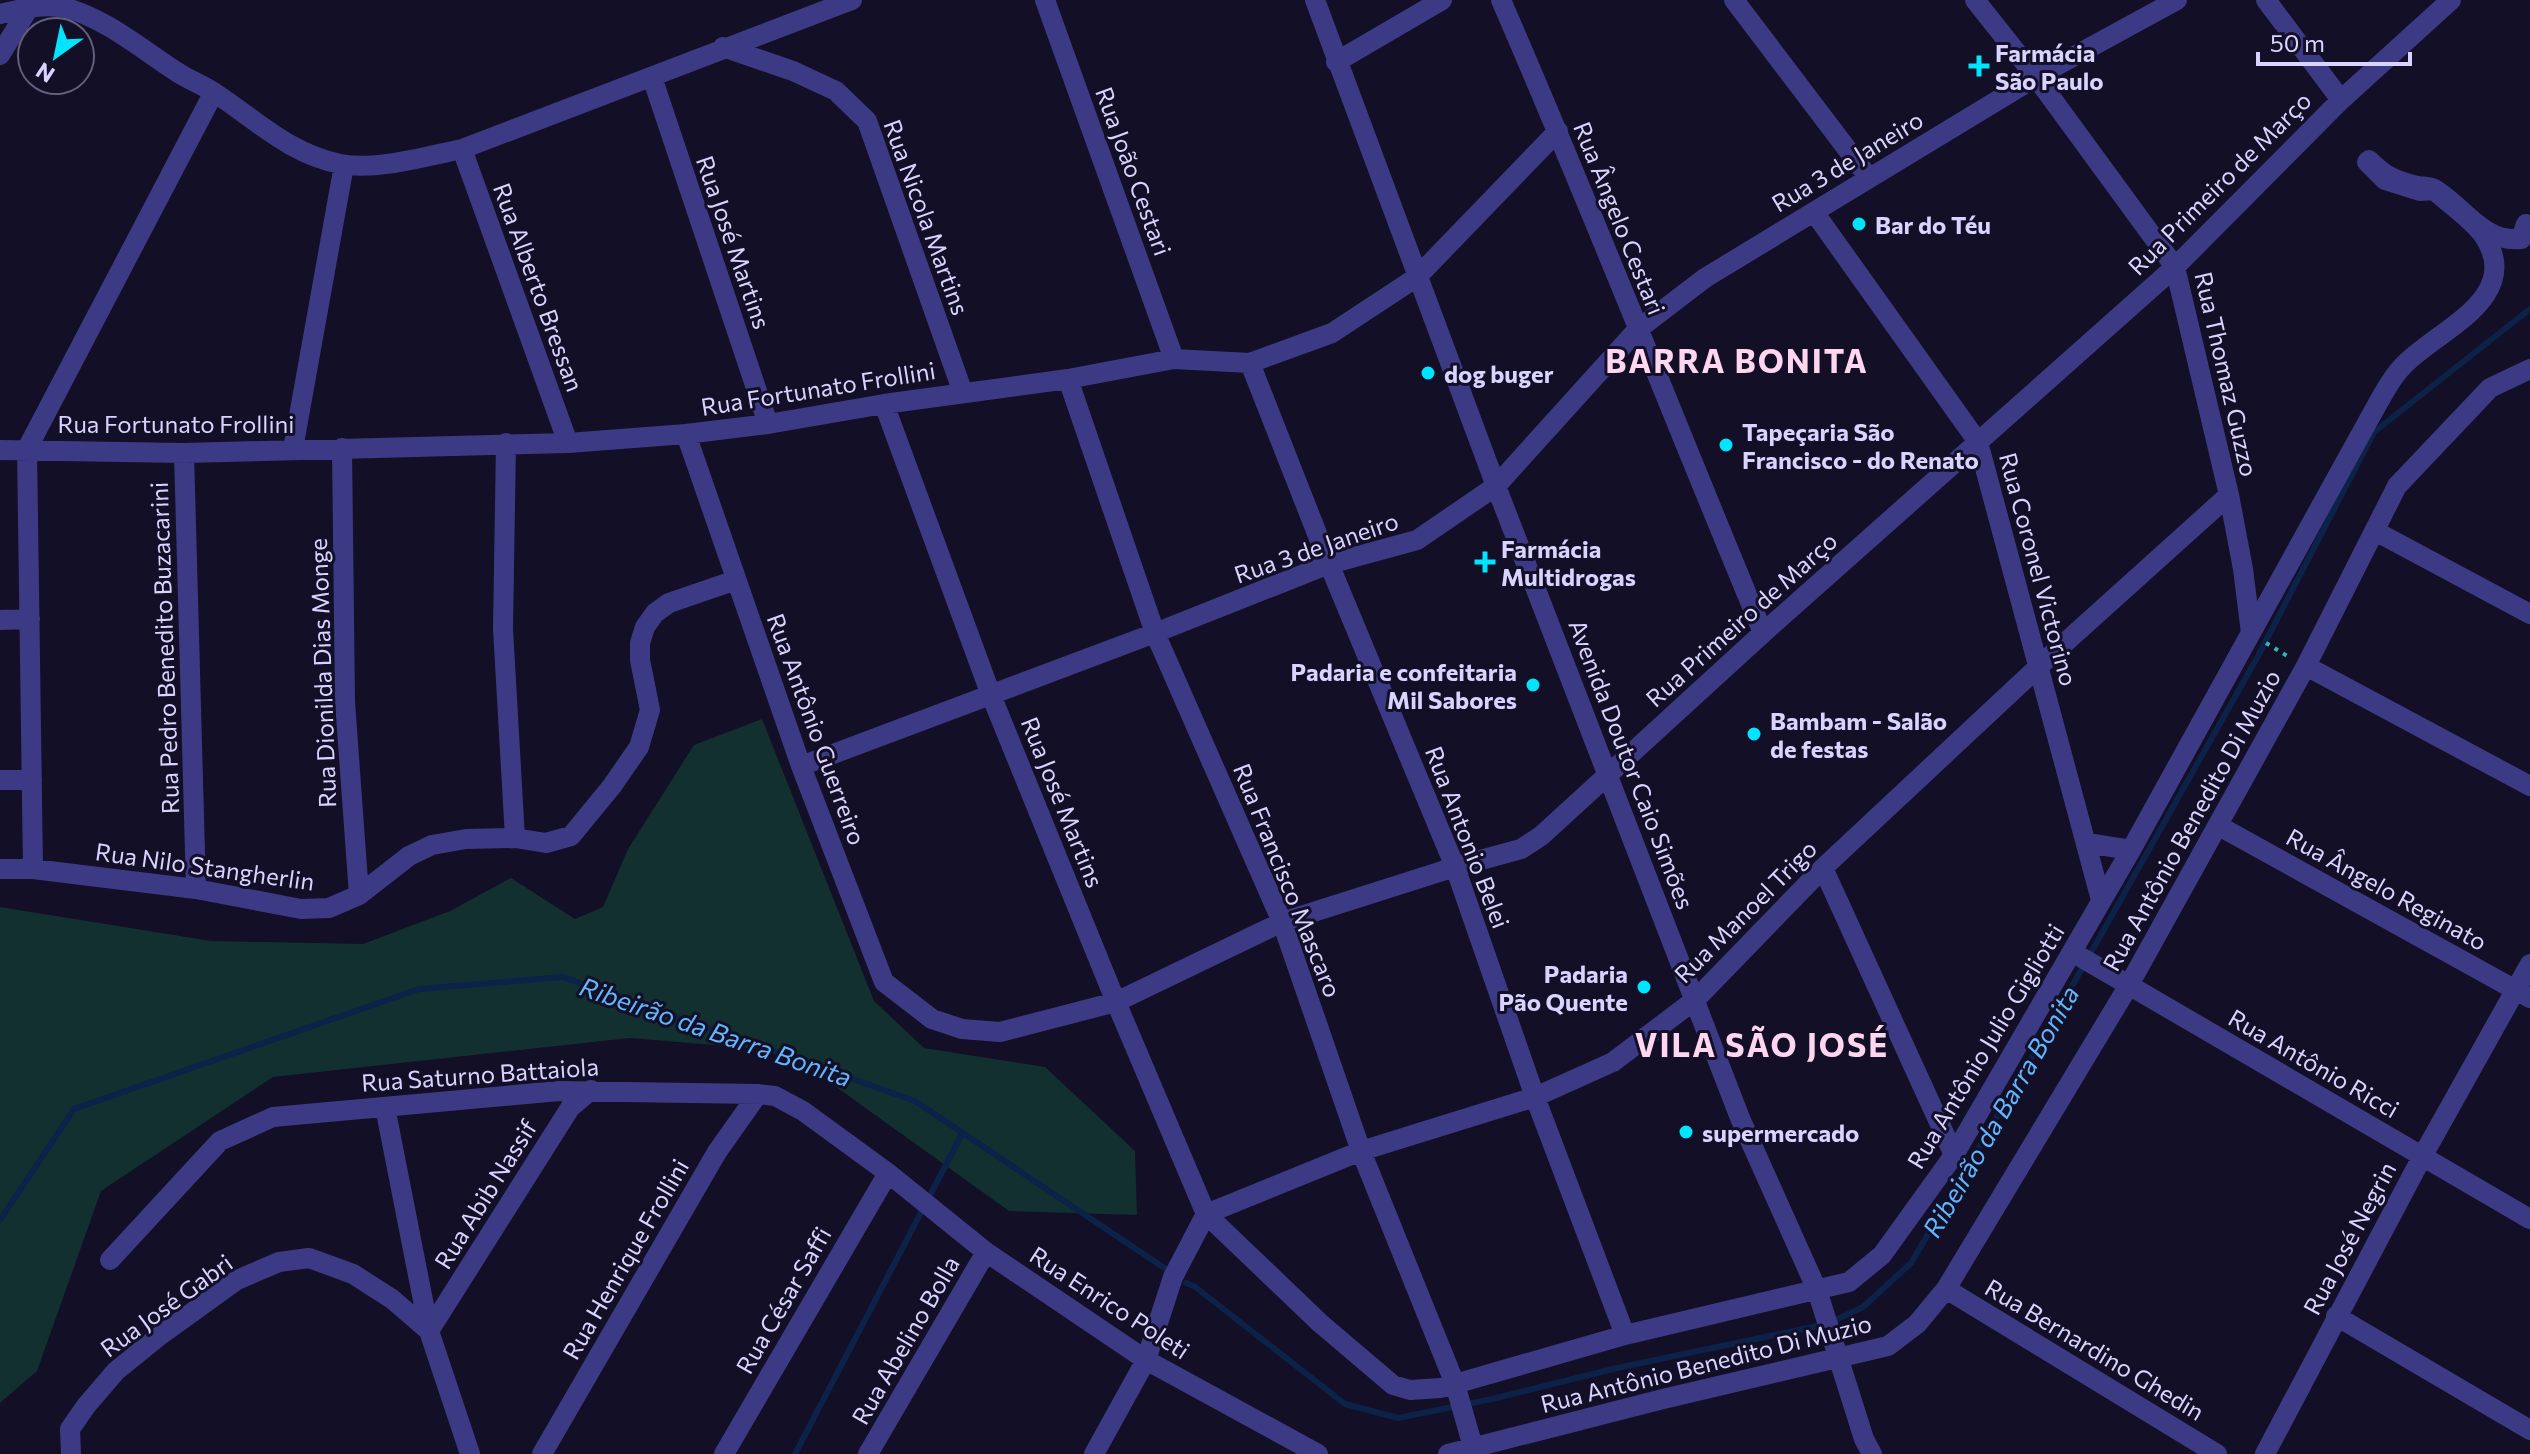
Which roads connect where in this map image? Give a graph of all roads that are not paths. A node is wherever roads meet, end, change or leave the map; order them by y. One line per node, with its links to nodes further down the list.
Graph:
1 (852, 0): 13 (street)
2 (1045, 0): 30 (street, Rua João Cestari)
3 (1315, 0): 15 (street, Avenida Doutor Caio Simões)
4 (1442, 0): 15 (street)
5 (1501, 0): 20 (street, Rua Ângelo Cestari)
6 (1734, 0): 23 (street)
7 (1975, 0): 17 (street, Rua Thomaz Guzzo)
8 (2177, 0): 17 (street, Rua 3 de Janeiro)
9 (2266, 0): 19 (street)
10 (2451, 0): 19 (street, Rua Primeiro de Março)
11 (30, 6): 12 (street); 14 (street); 18 (street)
12 (0, 14)
13 (723, 47): 16 (street); 34 (street, Rua Nicola Martins)
14 (0, 55)
15 (1336, 62): 27 (street, Avenida Doutor Caio Simões)
16 (652, 77): 21 (street); 36 (street, Rua José Martins)
17 (2036, 77): 23 (street, Rua 3 de Janeiro); 26 (street, Rua Thomaz Guzzo)
18 (214, 92): 22 (street); 42 (street)
19 (2341, 100): 26 (street, Rua Primeiro de Março)
20 (1558, 131): 27 (street, Rua Fortunato Frollini); 29 (street, Rua Ângelo Cestari)
21 (462, 149): 22 (street); 40 (street, Rua Alberto Bressan)
22 (344, 165): 43 (street)
23 (1869, 178): 24 (street, Rua 3 de Janeiro)
24 (1814, 212): 29 (street, Rua 3 de Janeiro); 38 (street, Rua Coronel Victorino)
25 (2526, 232): 28 (street, Rua Antônio Julio Gigliotti); 28 (street)
26 (2175, 267): 38 (street, Rua Primeiro de Março); 47 (street, Rua Thomaz Guzzo)
27 (1417, 277): 31 (street, Rua Fortunato Frollini); 46 (street, Avenida Doutor Caio Simões)
28 (2487, 291): 56 (street, Rua Antônio Julio Gigliotti)
29 (1637, 330): 46 (street, Rua 3 de Janeiro); 55 (street, Rua Ângelo Cestari)
30 (1174, 359): 31 (street, Rua Fortunato Frollini); 33 (street, Rua Fortunato Frollini)
31 (1250, 363): 49 (street, Rua Antonio Belei)
32 (2530, 369): 48 (street, Rua Antônio Benedito Di Muzio)
33 (1068, 379): 34 (street, Rua Fortunato Frollini); 54 (street, Rua Francisco Mascaro)
34 (963, 393): 35 (street, Rua Fortunato Frollini)
35 (884, 404): 36 (street, Rua Fortunato Frollini); 59 (street, Rua José Martins)
36 (768, 424): 37 (street, Rua Fortunato Frollini)
37 (686, 434): 40 (street, Rua Fortunato Frollini); 50 (street, Rua Antônio Guerreiro)
38 (1978, 442): 55 (street, Rua Primeiro de Março); 58 (street, Rua Coronel Victorino)
39 (506, 443): 40 (street, Rua Fortunato Frollini); 41 (street, Rua Fortunato Frollini); 66 (street)
40 (568, 443)
41 (342, 448): 43 (street, Rua Fortunato Frollini); 74 (street, Rua Dionilda Dias Monge)
42 (27, 449): 44 (street, Rua Fortunato Frollini); 45 (street, Rua Fortunato Frollini); 52 (street)
43 (293, 449): 45 (street, Rua Fortunato Frollini)
44 (0, 450)
45 (184, 453): 73 (street, Rua Pedro Benedito Buzacarini)
46 (1496, 486): 49 (street, Rua 3 de Janeiro); 61 (street, Avenida Doutor Caio Simões)
47 (2229, 495): 56 (street, Rua Thomaz Guzzo); 58 (street, Rua Manoel Trigo)
48 (2375, 531): 51 (street); 57 (street, Rua Antônio Benedito Di Muzio)
49 (1329, 564): 54 (street, Rua 3 de Janeiro); 69 (street, Rua Antonio Belei)
50 (736, 580): 60 (street, Rua Antônio Guerreiro); 66 (street, Rua Nilo Stangherlin)
51 (2530, 614)
52 (30, 619): 53 (street); 63 (street)
53 (0, 620)
54 (1155, 633): 59 (street, Rua 3 de Janeiro); 76 (street, Rua Francisco Mascaro)
55 (1763, 633): 61 (street, Rua Primeiro de Março)
56 (2256, 637): 68 (street, Rua Antônio Julio Gigliotti)
57 (2298, 662): 64 (street); 65 (street, Rua Antônio Benedito Di Muzio)
58 (2037, 668): 67 (street, Rua Coronel Victorino); 70 (street, Rua Manoel Trigo)
59 (991, 695): 60 (street, Rua 3 de Janeiro); 82 (street, Rua José Martins)
60 (801, 766): 83 (street, Rua Antônio Guerreiro)
61 (1608, 774): 69 (street, Rua Primeiro de Março); 81 (street, Avenida Doutor Caio Simões)
62 (0, 780): 63 (street)
63 (32, 780): 72 (street)
64 (2530, 786)
65 (2219, 826): 79 (street, Rua Antônio Benedito Di Muzio); 80 (street, Rua Ângelo Reginato)
66 (515, 838): 74 (street, Rua Nilo Stangherlin)
67 (2087, 843): 68 (street); 75 (street, Rua Coronel Victorino)
68 (2131, 850): 75 (street, Rua Antônio Julio Gigliotti)
69 (1455, 867): 76 (street, Rua Primeiro de Março); 86 (street, Rua Antonio Belei)
70 (1823, 868): 81 (street, Rua Manoel Trigo); 89 (street)
71 (0, 869): 72 (street, Rua Nilo Stangherlin)
72 (33, 869): 73 (street, Rua Nilo Stangherlin)
73 (196, 889): 74 (street, Rua Nilo Stangherlin)
74 (359, 895)
75 (2101, 900): 77 (street, Rua Antônio Julio Gigliotti)
76 (1282, 922): 82 (street, Rua Primeiro de Março); 88 (street, Rua Francisco Mascaro)
77 (2078, 956): 79 (street, Rua Antônio Ricci); 89 (street, Rua Antônio Julio Gigliotti)
78 (2530, 964): 80 (street, Rua José Negrin)
79 (2122, 981): 90 (street, Rua Antônio Ricci); 96 (street, Rua Antônio Benedito Di Muzio)
80 (2523, 994): 90 (street, Rua José Negrin)
81 (1696, 999): 86 (street, Rua Manoel Trigo); 97 (street, Avenida Doutor Caio Simões)
82 (1116, 1002): 83 (street, Rua Primeiro de Março); 92 (street, Rua José Martins)
83 (932, 1019)
84 (591, 1090): 85 (street, Rua Saturno Battaiola); 87 (street, Rua Saturno Battaiola); 99 (street, Rua Abib Nassif)
85 (758, 1094): 91 (street, Rua Saturno Battaiola); 108 (street, Rua Henrique Frollini)
86 (1535, 1097): 88 (street, Rua Manoel Trigo); 100 (street, Rua Antonio Belei)
87 (385, 1107): 95 (street, Rua Saturno Battaiola); 99 (street)
88 (1361, 1151): 92 (street, Rua Manoel Trigo); 103 (street, Rua Francisco Mascaro)
89 (1954, 1155): 97 (street, Rua Antônio Julio Gigliotti)
90 (2422, 1157): 93 (street, Rua Antônio Ricci); 98 (street, Rua José Negrin)
91 (888, 1173): 94 (street, Rua Enrico Poleti); 109 (street, Rua César Saffi)
92 (1206, 1214): 101 (street); 103 (street, Rua Antônio Julio Gigliotti)
93 (2530, 1219)
94 (986, 1252): 101 (street, Rua Enrico Poleti); 110 (street, Rua Abelino Bolla)
95 (110, 1260)
96 (1946, 1289): 102 (street, Rua Antônio Benedito Di Muzio); 115 (street, Rua Bernardino Ghedin)
97 (1817, 1290): 100 (street, Rua Antônio Julio Gigliotti); 102 (street, Avenida Doutor Caio Simões)
98 (2336, 1316): 104 (street); 116 (street, Rua José Negrin)
99 (429, 1331): 106 (street, Rua José Gabri); 107 (street)
100 (1625, 1335): 103 (street, Rua Antônio Julio Gigliotti)
101 (1146, 1360): 111 (street); 112 (street, Rua Enrico Poleti)
102 (1838, 1360): 105 (street, Rua Antônio Benedito Di Muzio); 114 (street, Avenida Doutor Caio Simões)
103 (1457, 1392): 105 (street, Rua Francisco Mascaro)
104 (2530, 1430)
105 (1472, 1444): 113 (street, Rua Antônio Benedito Di Muzio)
106 (71, 1454)
107 (470, 1454)
108 (542, 1454)
109 (724, 1454)
110 (868, 1454)
111 (1094, 1454)
112 (1318, 1454)
113 (1448, 1454)
114 (1872, 1454)
115 (2217, 1454)
116 (2265, 1454)

